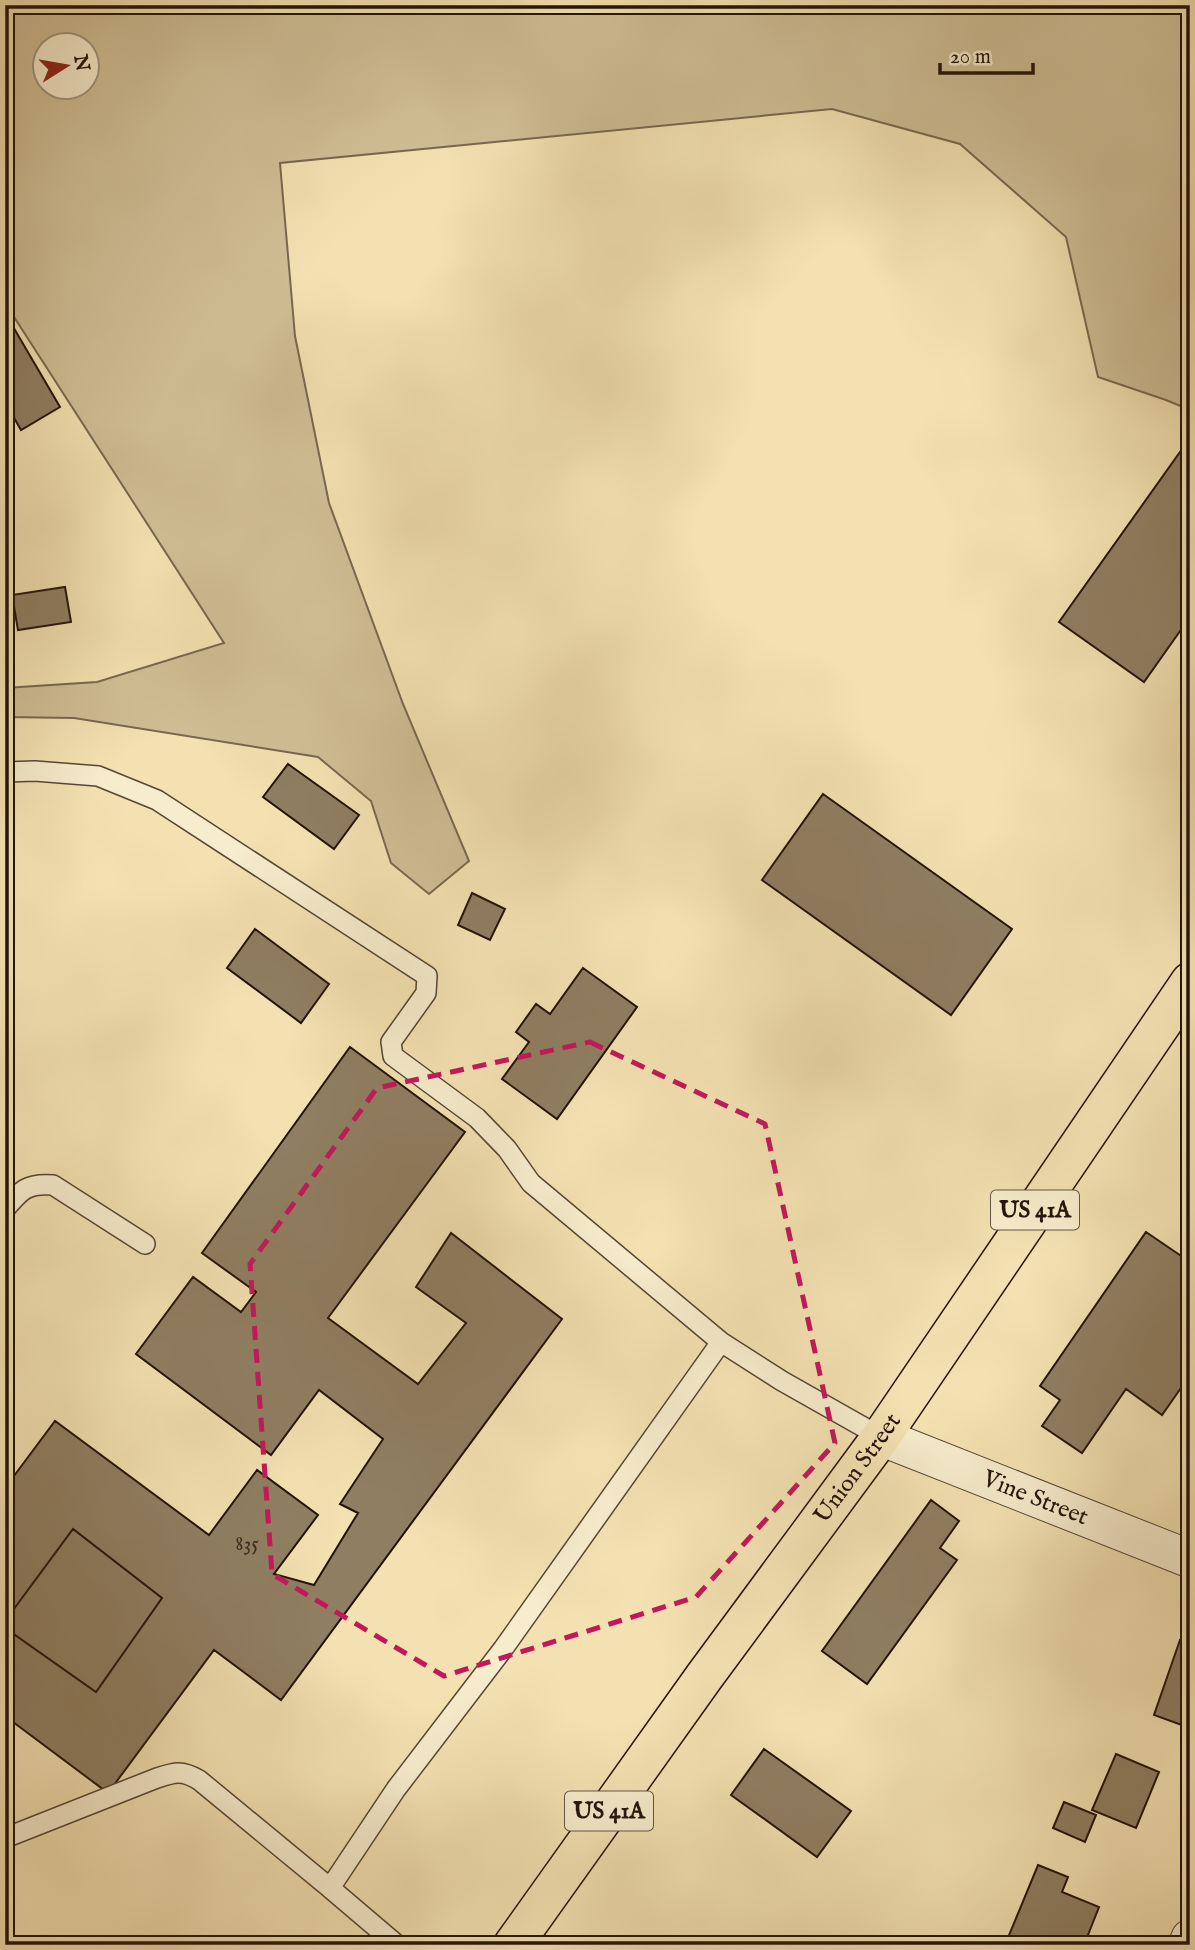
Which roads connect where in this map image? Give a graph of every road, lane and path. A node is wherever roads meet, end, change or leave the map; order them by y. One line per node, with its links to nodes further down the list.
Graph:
1 (5, 772): 6 (lane)
2 (1190, 982): 7 (main road, Union Street / US 41A)
3 (12, 1188): 4 (lane); 5 (lane)
4 (5, 1209)
5 (145, 1244)
6 (721, 1342): 7 (lane); 10 (lane)
7 (881, 1437): 8 (street, Vine Street); 13 (main road, Union Street / US 41A)
8 (1190, 1559)
9 (5, 1838): 10 (lane)
10 (330, 1888): 12 (lane)
11 (1190, 1938): 14 (street)
12 (397, 1945)
13 (513, 1945)
14 (1187, 1945)

